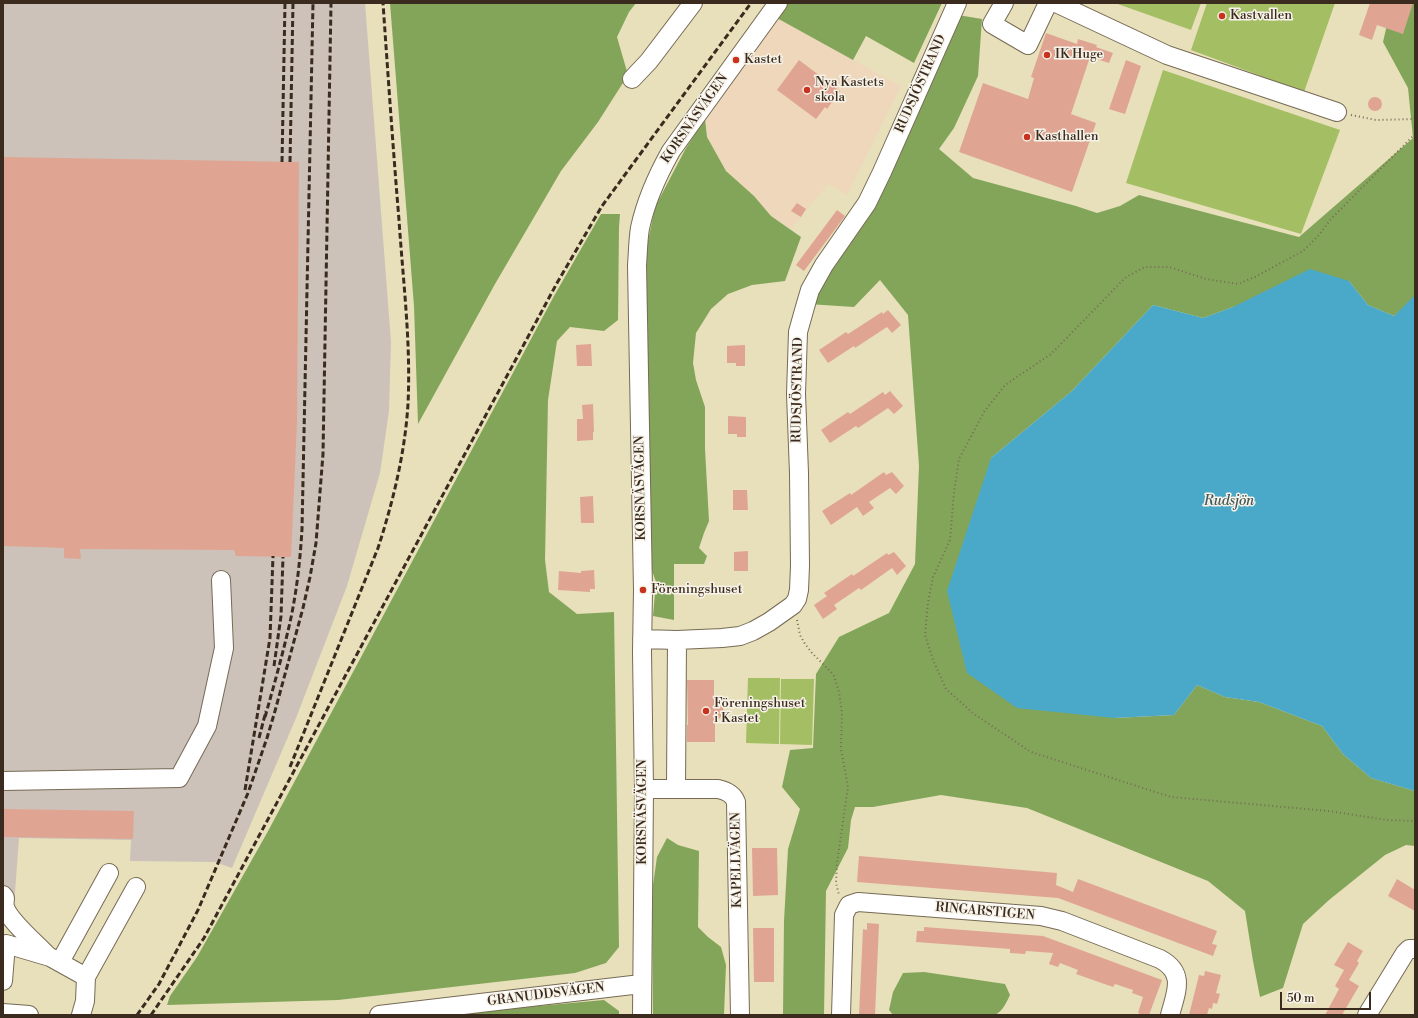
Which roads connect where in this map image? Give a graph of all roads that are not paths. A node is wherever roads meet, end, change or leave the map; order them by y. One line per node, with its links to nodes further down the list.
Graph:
1 (693, 3): 8 (street)
2 (778, 3): 11 (street, KORSNÄSVÄGEN)
3 (957, 3): 12 (street, RUDSJÖSTRAND)
4 (1004, 3): 5 (street)
5 (1048, 3)
6 (1056, 3): 7 (street)
7 (1082, 9): 9 (street)
8 (632, 79)
9 (1337, 112)
10 (221, 580): 13 (street)
11 (642, 639): 12 (street); 15 (street, KORSNÄSVÄGEN)
12 (677, 640): 14 (street)
13 (3, 781)
14 (676, 788): 15 (street, KAPELLVÄGEN); 29 (street, KAPELLVÄGEN)
15 (644, 789): 23 (street, KORSNÄSVÄGEN)
16 (109, 872): 20 (street)
17 (136, 887): 21 (street)
18 (3, 895): 20 (street)
19 (1415, 949): 32 (street)
20 (55, 960): 21 (street); 22 (street)
21 (86, 977): 26 (street)
22 (3, 981)
23 (641, 984): 27 (street, GRANUDDSVÄGEN); 28 (street, KORSNÄSVÄGEN)
24 (3, 1013): 25 (street)
25 (29, 1015)
26 (81, 1015)
27 (379, 1015)
28 (642, 1015)
29 (740, 1015)
30 (841, 1015): 31 (street, RINGARSTIGEN)
31 (1170, 1015)
32 (1367, 1015)

